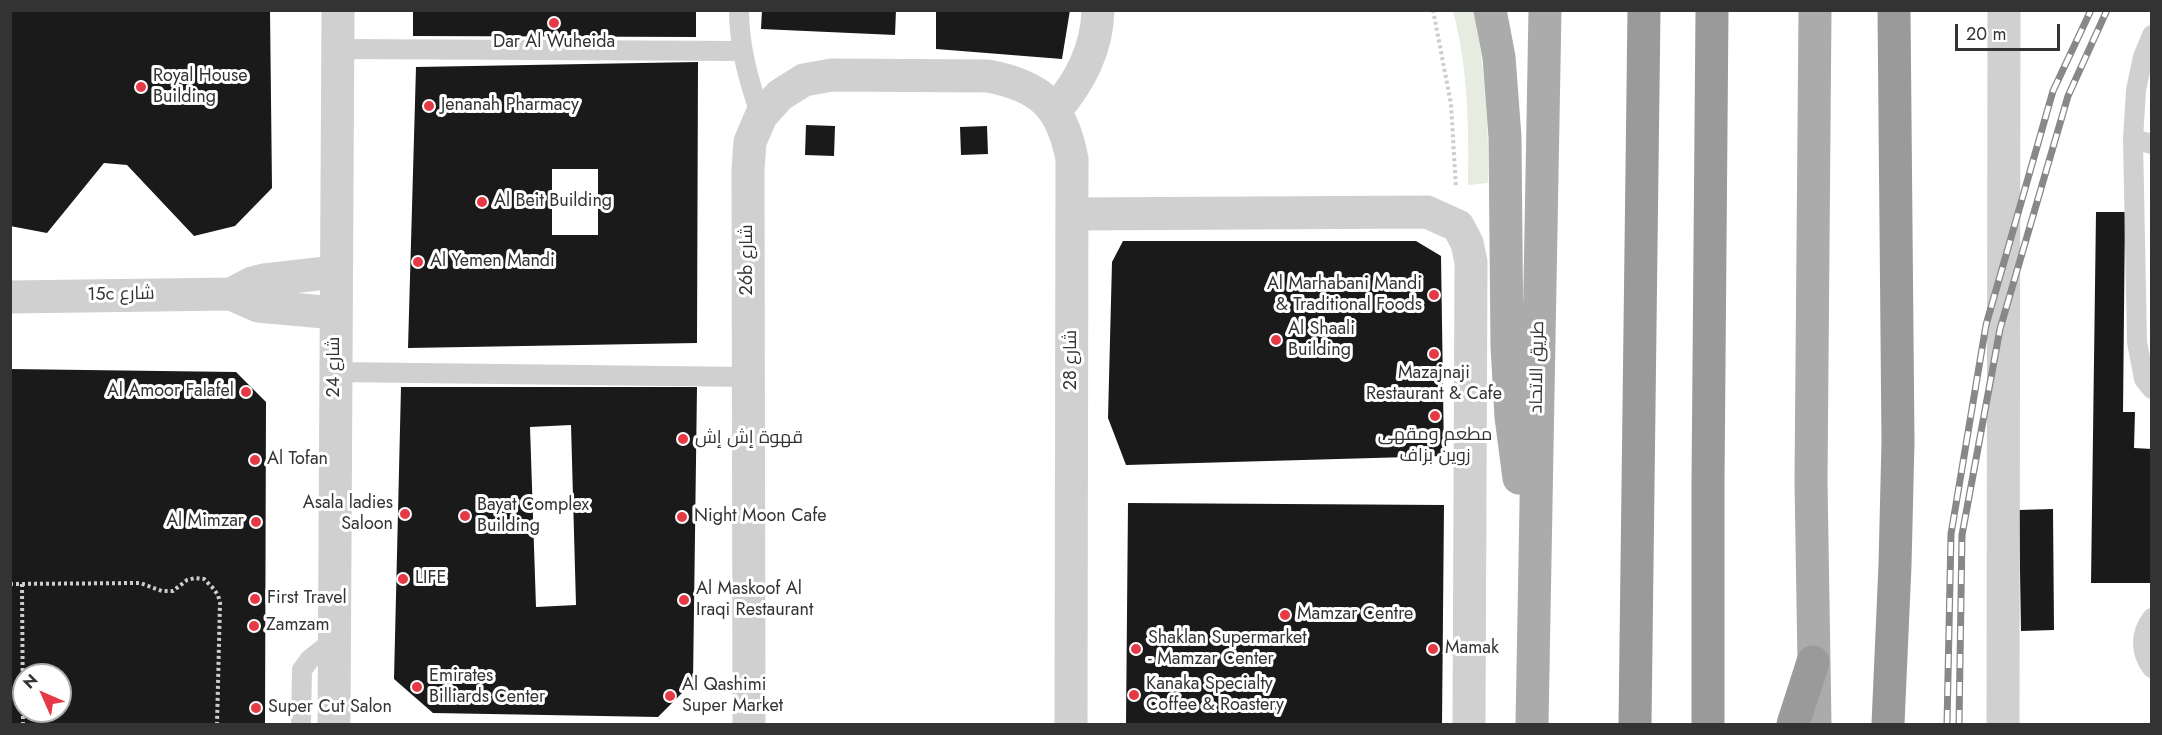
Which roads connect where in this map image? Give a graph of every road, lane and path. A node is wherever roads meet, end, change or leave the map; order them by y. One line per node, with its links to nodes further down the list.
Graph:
1 (338, 10): 15 (street, شارع 24)
2 (739, 10): 16 (lane)
3 (1098, 10): 18 (street)
4 (1433, 10): 22 (path)
5 (1490, 10): 30 (main road)
6 (1545, 10): 30 (main road, طريق الاتحاد)
7 (1644, 10): 45 (highway)
8 (1712, 10): 46 (highway)
9 (1802, 10): 17 (main road)
10 (1815, 10): 17 (main road)
11 (1833, 10): 17 (main road)
12 (1894, 10): 49 (highway)
13 (2004, 10): 50 (street)
14 (2151, 35): 20 (lane)
15 (337, 50): 16 (lane); 23 (street, شارع 24)
16 (743, 51): 19 (lane)
17 (1815, 57): 35 (main road)
18 (1055, 111): 19 (street, 26b شارع); 21 (street, شارع 28)
19 (761, 116): 28 (street, 26b شارع)
20 (2142, 141): 29 (lane)
21 (1072, 214): 22 (street); 42 (street, شارع 28)
22 (1458, 226): 43 (street)
23 (335, 272): 24 (street, 15c شارع); 26 (street, شارع 24)
24 (231, 294): 25 (street, 15c شارع); 26 (street, 15c شارع)
25 (10, 297)
26 (335, 313): 27 (street, شارع 24)
27 (335, 372): 28 (lane); 34 (street, شارع 24)
28 (748, 377): 41 (street, 26b شارع)
29 (2151, 389)
30 (1534, 557): 44 (main road, طريق الاتحاد)
31 (10, 584): 32 (path)
32 (22, 584): 37 (path); 38 (path)
33 (2151, 618): 36 (lane)
34 (334, 640): 39 (lane); 40 (street, شارع 24)
35 (1814, 662): 47 (highway); 48 (main road)
36 (2151, 668)
37 (23, 724)
38 (217, 724)
39 (301, 724)
40 (340, 724)
41 (749, 724)
42 (1071, 724)
43 (1469, 724)
44 (1532, 724)
45 (1635, 724)
46 (1708, 724)
47 (1792, 724)
48 (1815, 724)
49 (1888, 724)
50 (2003, 724)

